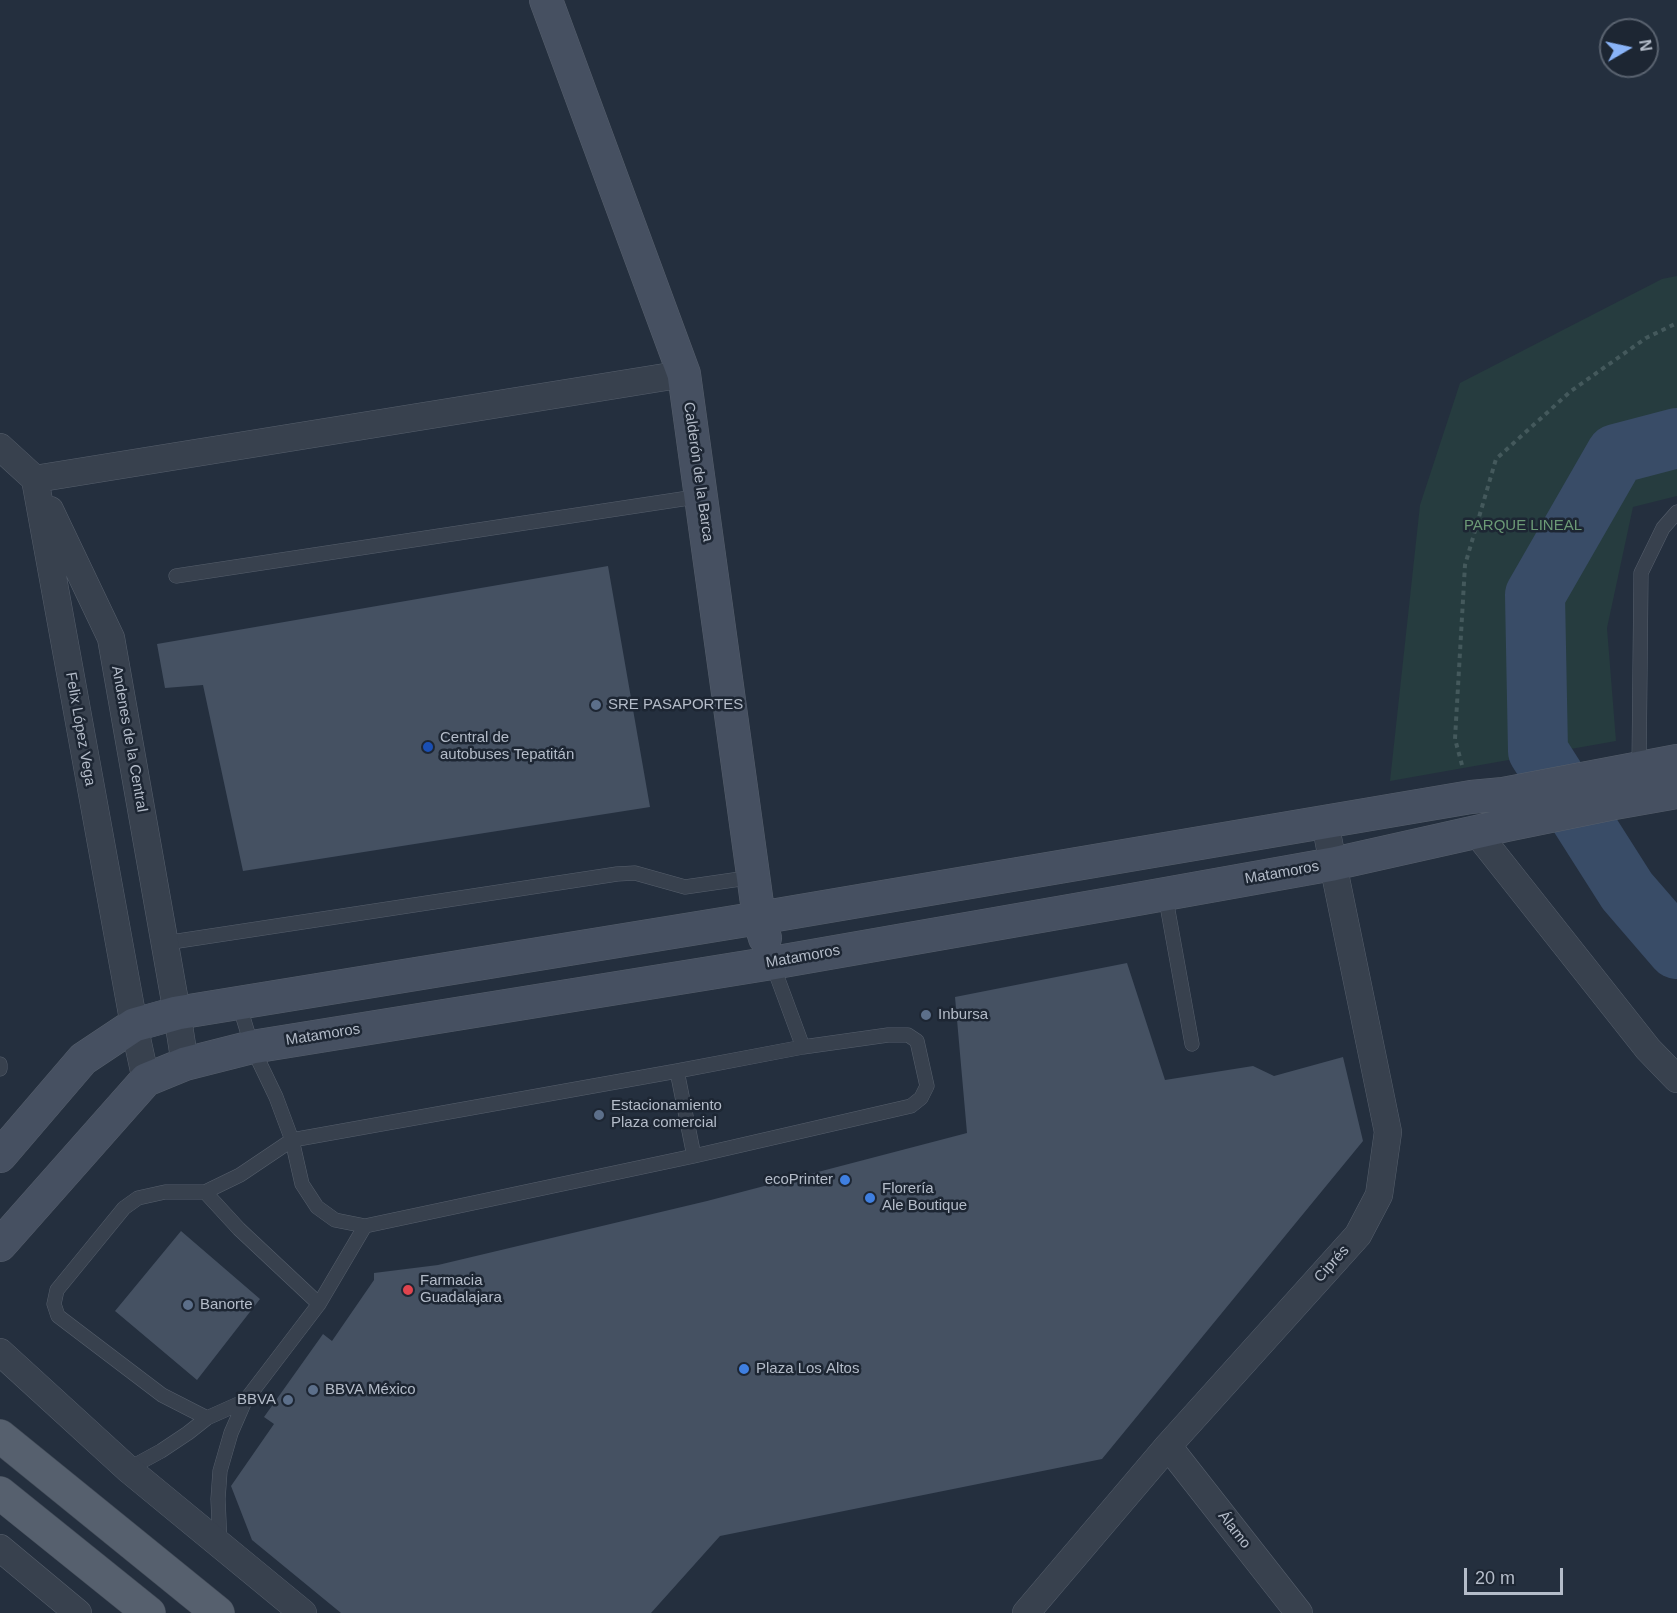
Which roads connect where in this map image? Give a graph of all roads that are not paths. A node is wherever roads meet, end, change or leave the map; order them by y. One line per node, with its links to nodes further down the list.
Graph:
1 (546, 0): 2 (street, Calderón de la Barca)
2 (684, 374): 4 (street); 5 (street, Calderón de la Barca)
3 (0, 447): 4 (street)
4 (35, 479): 18 (street, Andenes de la Central); 22 (street, Felix López Vega)
5 (702, 496): 7 (lane); 15 (street, Calderón de la Barca)
6 (1677, 512): 9 (lane)
7 (176, 576)
8 (1677, 761): 9 (street, Matamoros)
9 (1639, 768): 10 (street, Matamoros)
10 (1603, 790): 11 (street, Matamoros); 12 (street, Matamoros)
11 (1677, 792)
12 (1496, 817): 13 (street, Matamoros); 14 (street, Matamoros); 28 (street)
13 (1325, 822): 14 (street, Ciprés); 17 (street, Matamoros)
14 (1333, 864): 16 (street, Matamoros); 41 (street, Ciprés)
15 (753, 877): 17 (street, Calderón de la Barca); 18 (lane)
16 (1165, 894): 19 (street, Matamoros); 23 (lane)
17 (759, 918): 19 (street, Calderón de la Barca); 20 (street, Matamoros)
18 (165, 943): 21 (street, Andenes de la Central)
19 (772, 963): 24 (street, Matamoros); 25 (lane)
20 (239, 1004): 21 (street, Matamoros); 24 (lane)
21 (177, 1013): 22 (street, Matamoros); 26 (street, Andenes de la Central)
22 (134, 1025): 29 (street, Felix López Vega); 31 (street, Matamoros)
23 (1192, 1044)
24 (252, 1047): 26 (street, Matamoros); 30 (lane)
25 (803, 1047): 27 (lane); 32 (lane)
26 (185, 1064): 29 (street, Matamoros)
27 (677, 1071): 30 (lane); 32 (lane)
28 (1677, 1079)
29 (146, 1080): 35 (street, Matamoros)
30 (292, 1140): 33 (lane); 34 (lane)
31 (0, 1156)
32 (694, 1156): 34 (lane)
33 (206, 1192): 36 (lane); 39 (lane)
34 (365, 1226): 36 (lane)
35 (0, 1245)
36 (319, 1304): 38 (lane)
37 (0, 1352): 42 (street)
38 (245, 1401): 39 (lane); 44 (lane)
39 (207, 1418): 42 (lane)
40 (0, 1436): 48 (main road)
41 (1168, 1446): 50 (street, Ciprés); 51 (street, Álamo)
42 (128, 1469): 44 (street)
43 (0, 1493): 47 (main road)
44 (220, 1544): 49 (street)
45 (0, 1548): 46 (street)
46 (78, 1613)
47 (149, 1613)
48 (218, 1613)
49 (303, 1613)
50 (1026, 1613)
51 (1299, 1613)

